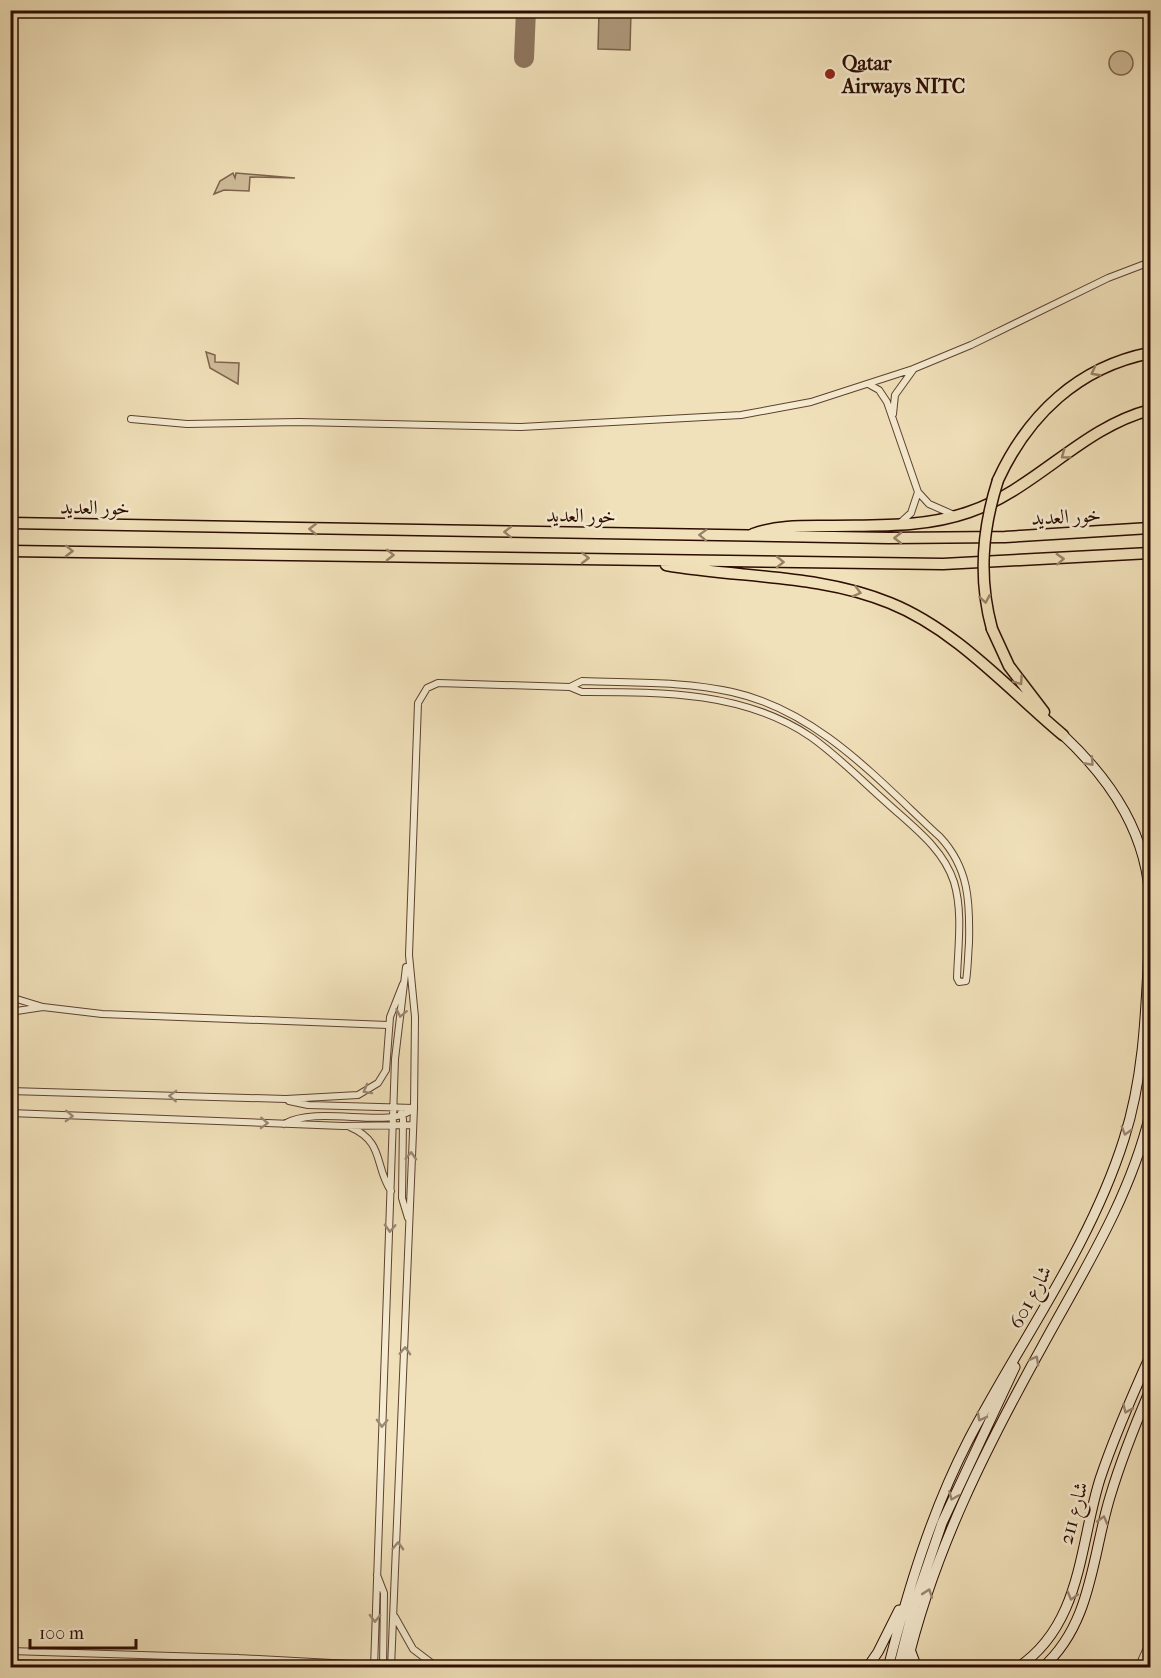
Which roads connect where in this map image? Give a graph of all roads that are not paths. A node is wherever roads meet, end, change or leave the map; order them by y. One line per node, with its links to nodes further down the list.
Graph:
1 (1150, 262): 3 (street)
2 (1150, 354): 18 (highway, one-way to 18, bridge)
3 (913, 369): 4 (street); 6 (street)
4 (870, 385): 6 (street); 7 (street)
5 (1150, 410): 9 (highway, one-way to 9)
6 (892, 417): 8 (street)
7 (131, 419)
8 (918, 492): 9 (street); 11 (street)
9 (957, 516): 11 (highway)
10 (10, 523): 13 (highway, خور العديد, one-way to 10)
11 (897, 525): 13 (highway)
12 (1150, 528): 13 (highway, خور العديد, one-way to 13)
13 (747, 537)
14 (10, 550): 16 (highway, one-way to 16)
15 (1150, 553): 16 (highway, one-way to 15)
16 (633, 558): 18 (highway, one-way to 18)
17 (570, 687): 17 (street); 21 (street)
18 (1064, 735): 19 (main road, one-way to 19)
19 (1150, 906)
20 (1150, 928): 42 (main road, شارع 601, one-way to 42)
21 (409, 955): 22 (street); 30 (street)
22 (405, 981): 26 (street); 29 (street, one-way to 29)
23 (10, 997): 24 (street)
24 (43, 1007): 25 (street); 26 (street)
25 (10, 1012)
26 (388, 1025): 28 (street, one-way to 28)
27 (10, 1091): 28 (street, one-way to 27)
28 (286, 1099): 29 (street)
29 (394, 1108): 30 (street); 33 (street); 34 (street)
30 (414, 1108): 33 (street); 36 (street)
31 (10, 1113): 35 (street, one-way to 35)
32 (1150, 1114): 49 (main road, شارع 601, one-way to 32)
33 (403, 1116): 34 (street); 39 (street)
34 (394, 1118): 35 (street); 38 (street)
35 (284, 1124): 37 (street)
36 (413, 1125): 39 (street); 41 (street, one-way to 36)
37 (343, 1126): 38 (street); 40 (street)
38 (394, 1126): 39 (street); 40 (street)
39 (403, 1126): 41 (street)
40 (391, 1191): 45 (street, one-way to 45)
41 (410, 1222): 47 (street, one-way to 41)
42 (1023, 1348): 46 (main road, شارع 601, one-way to 46); 63 (main road, one-way to 63)
43 (1150, 1356): 66 (main road, شارع 211, one-way to 66)
44 (1150, 1390): 67 (main road, شارع 211, one-way to 44)
45 (376, 1575): 54 (street, one-way to 54); 55 (street)
46 (905, 1600): 61 (main road); 62 (main road, شارع 601)
47 (394, 1616): 57 (street); 60 (street)
48 (1150, 1641): 53 (street)
49 (910, 1649): 64 (main road, شارع 601); 65 (main road)
50 (10, 1651): 51 (street)
51 (238, 1658): 54 (street); 56 (street)
52 (10, 1663): 56 (street)
53 (1139, 1665): 68 (street)
54 (374, 1666): 55 (street)
55 (383, 1666): 57 (street)
56 (146, 1667): 58 (street)
57 (391, 1667): 59 (street)
58 (152, 1668)
59 (424, 1668)
60 (438, 1668)
61 (867, 1668)
62 (888, 1668)
63 (898, 1668)
64 (906, 1668)
65 (917, 1668)
66 (1017, 1668)
67 (1042, 1668)
68 (1149, 1668)

